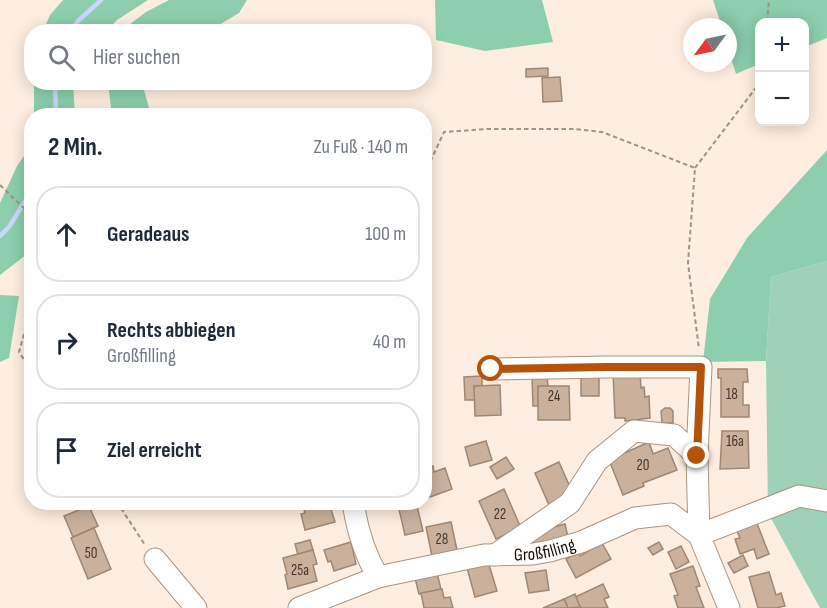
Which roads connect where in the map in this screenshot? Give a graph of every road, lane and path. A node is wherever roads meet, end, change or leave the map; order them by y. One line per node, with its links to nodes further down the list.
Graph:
1 (769, 0): 2 (path)
2 (767, 18)
3 (755, 89): 5 (path)
4 (432, 158): 5 (path)
5 (696, 168): 10 (path)
6 (0, 185): 7 (path)
7 (24, 209)
8 (24, 334): 9 (path)
9 (24, 360)
10 (701, 367): 11 (street); 12 (street)
11 (491, 369)
12 (697, 456): 16 (street); 17 (street)
13 (827, 501): 16 (street)
14 (122, 510): 18 (path)
15 (354, 510): 19 (street)
16 (699, 535): 17 (street, Großfilling); 22 (street)
17 (495, 555): 19 (street, Großfilling)
18 (155, 559): 20 (street)
19 (378, 577): 21 (street, Großfilling)
20 (196, 608)
21 (299, 608)
22 (729, 608)

